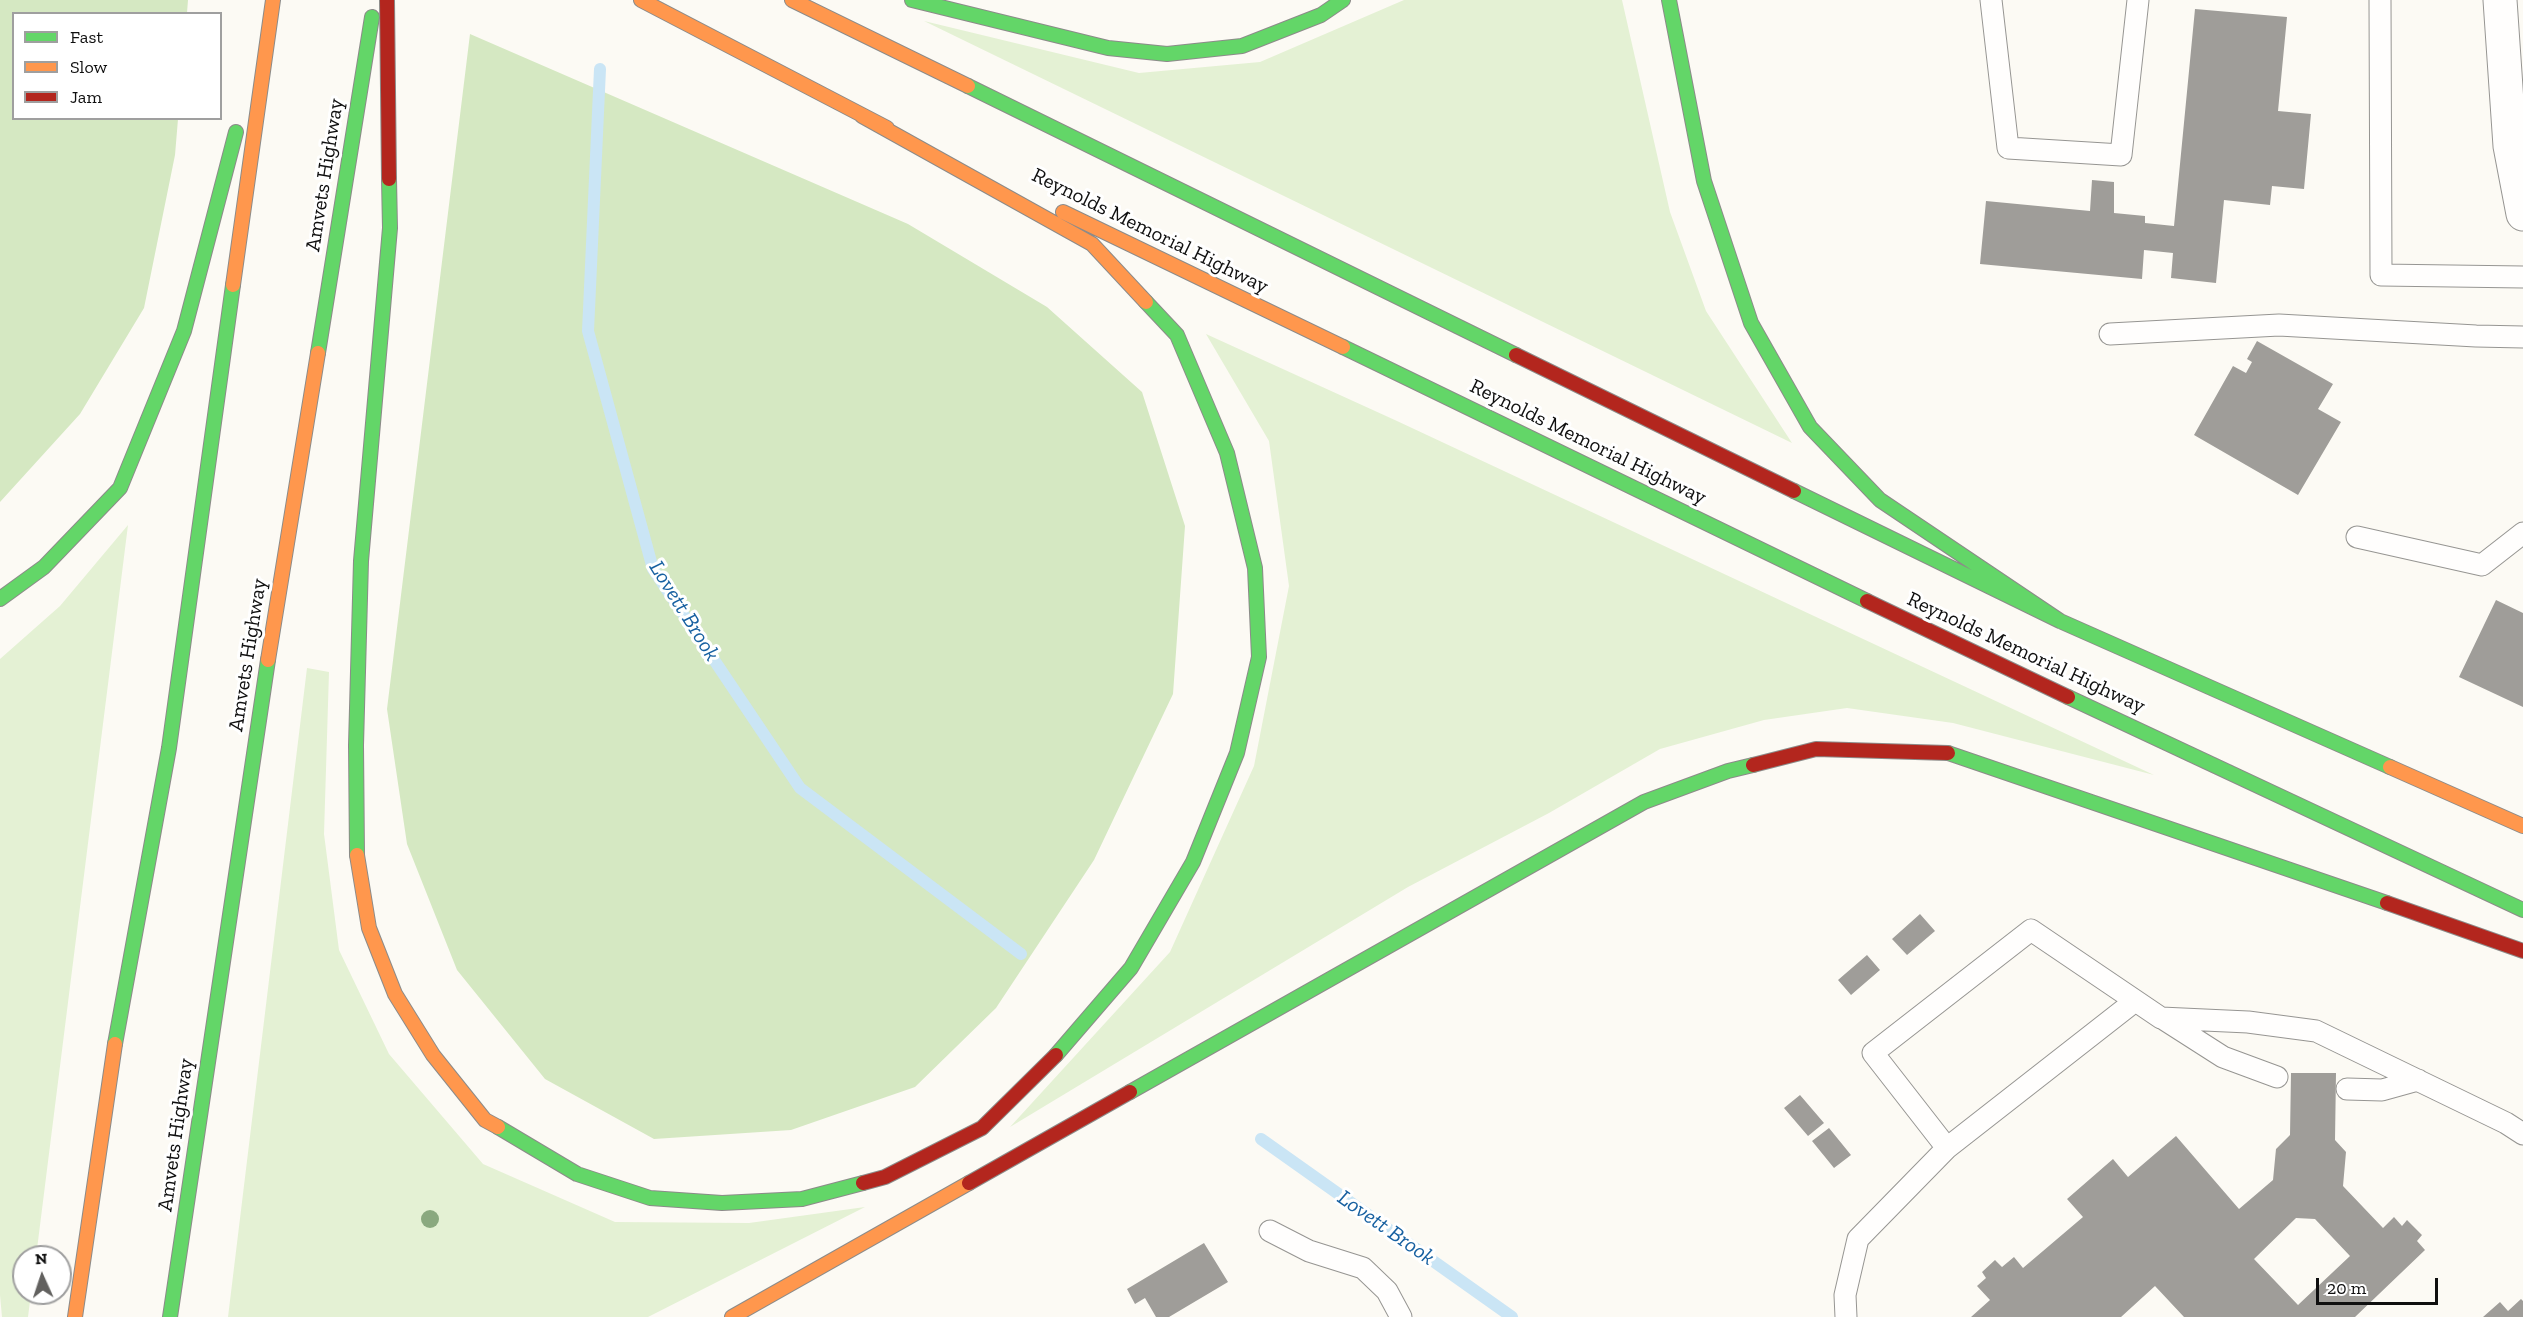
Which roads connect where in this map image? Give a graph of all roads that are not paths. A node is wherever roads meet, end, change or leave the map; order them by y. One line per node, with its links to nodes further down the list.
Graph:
1 (272, 0): 20 (main road); 33 (main road)
2 (375, 0): 34 (main road, Amvets Highway)
3 (387, 0): 13 (main road)
4 (640, 0): 13 (main road, Reynolds Memorial Highway)
5 (792, 0): 21 (main road, Reynolds Memorial Highway)
6 (912, 0): 7 (main road)
7 (1343, 0)
8 (1669, 0): 21 (main road)
9 (1991, 0): 10 (lane)
10 (2138, 0)
11 (2380, 0): 15 (lane)
12 (2500, 0): 14 (street)
13 (862, 116): 23 (main road, Reynolds Memorial Highway)
14 (2523, 214)
15 (2523, 277)
16 (2110, 334): 17 (lane)
17 (2523, 336)
18 (2523, 533): 19 (lane)
19 (2357, 537)
20 (0, 599)
21 (2060, 621): 22 (main road, Reynolds Memorial Highway)
22 (2523, 826)
23 (2523, 910)
24 (2523, 951): 35 (main road)
25 (2135, 1000): 26 (lane); 31 (lane); 31 (lane)
26 (2161, 1018): 27 (lane); 28 (lane)
27 (2277, 1077)
28 (2418, 1080): 29 (lane); 30 (lane)
29 (2347, 1089)
30 (2523, 1134)
31 (1947, 1148): 37 (lane)
32 (1270, 1231): 36 (lane)
33 (75, 1317)
34 (170, 1317)
35 (732, 1317)
36 (1401, 1317)
37 (1846, 1317)

